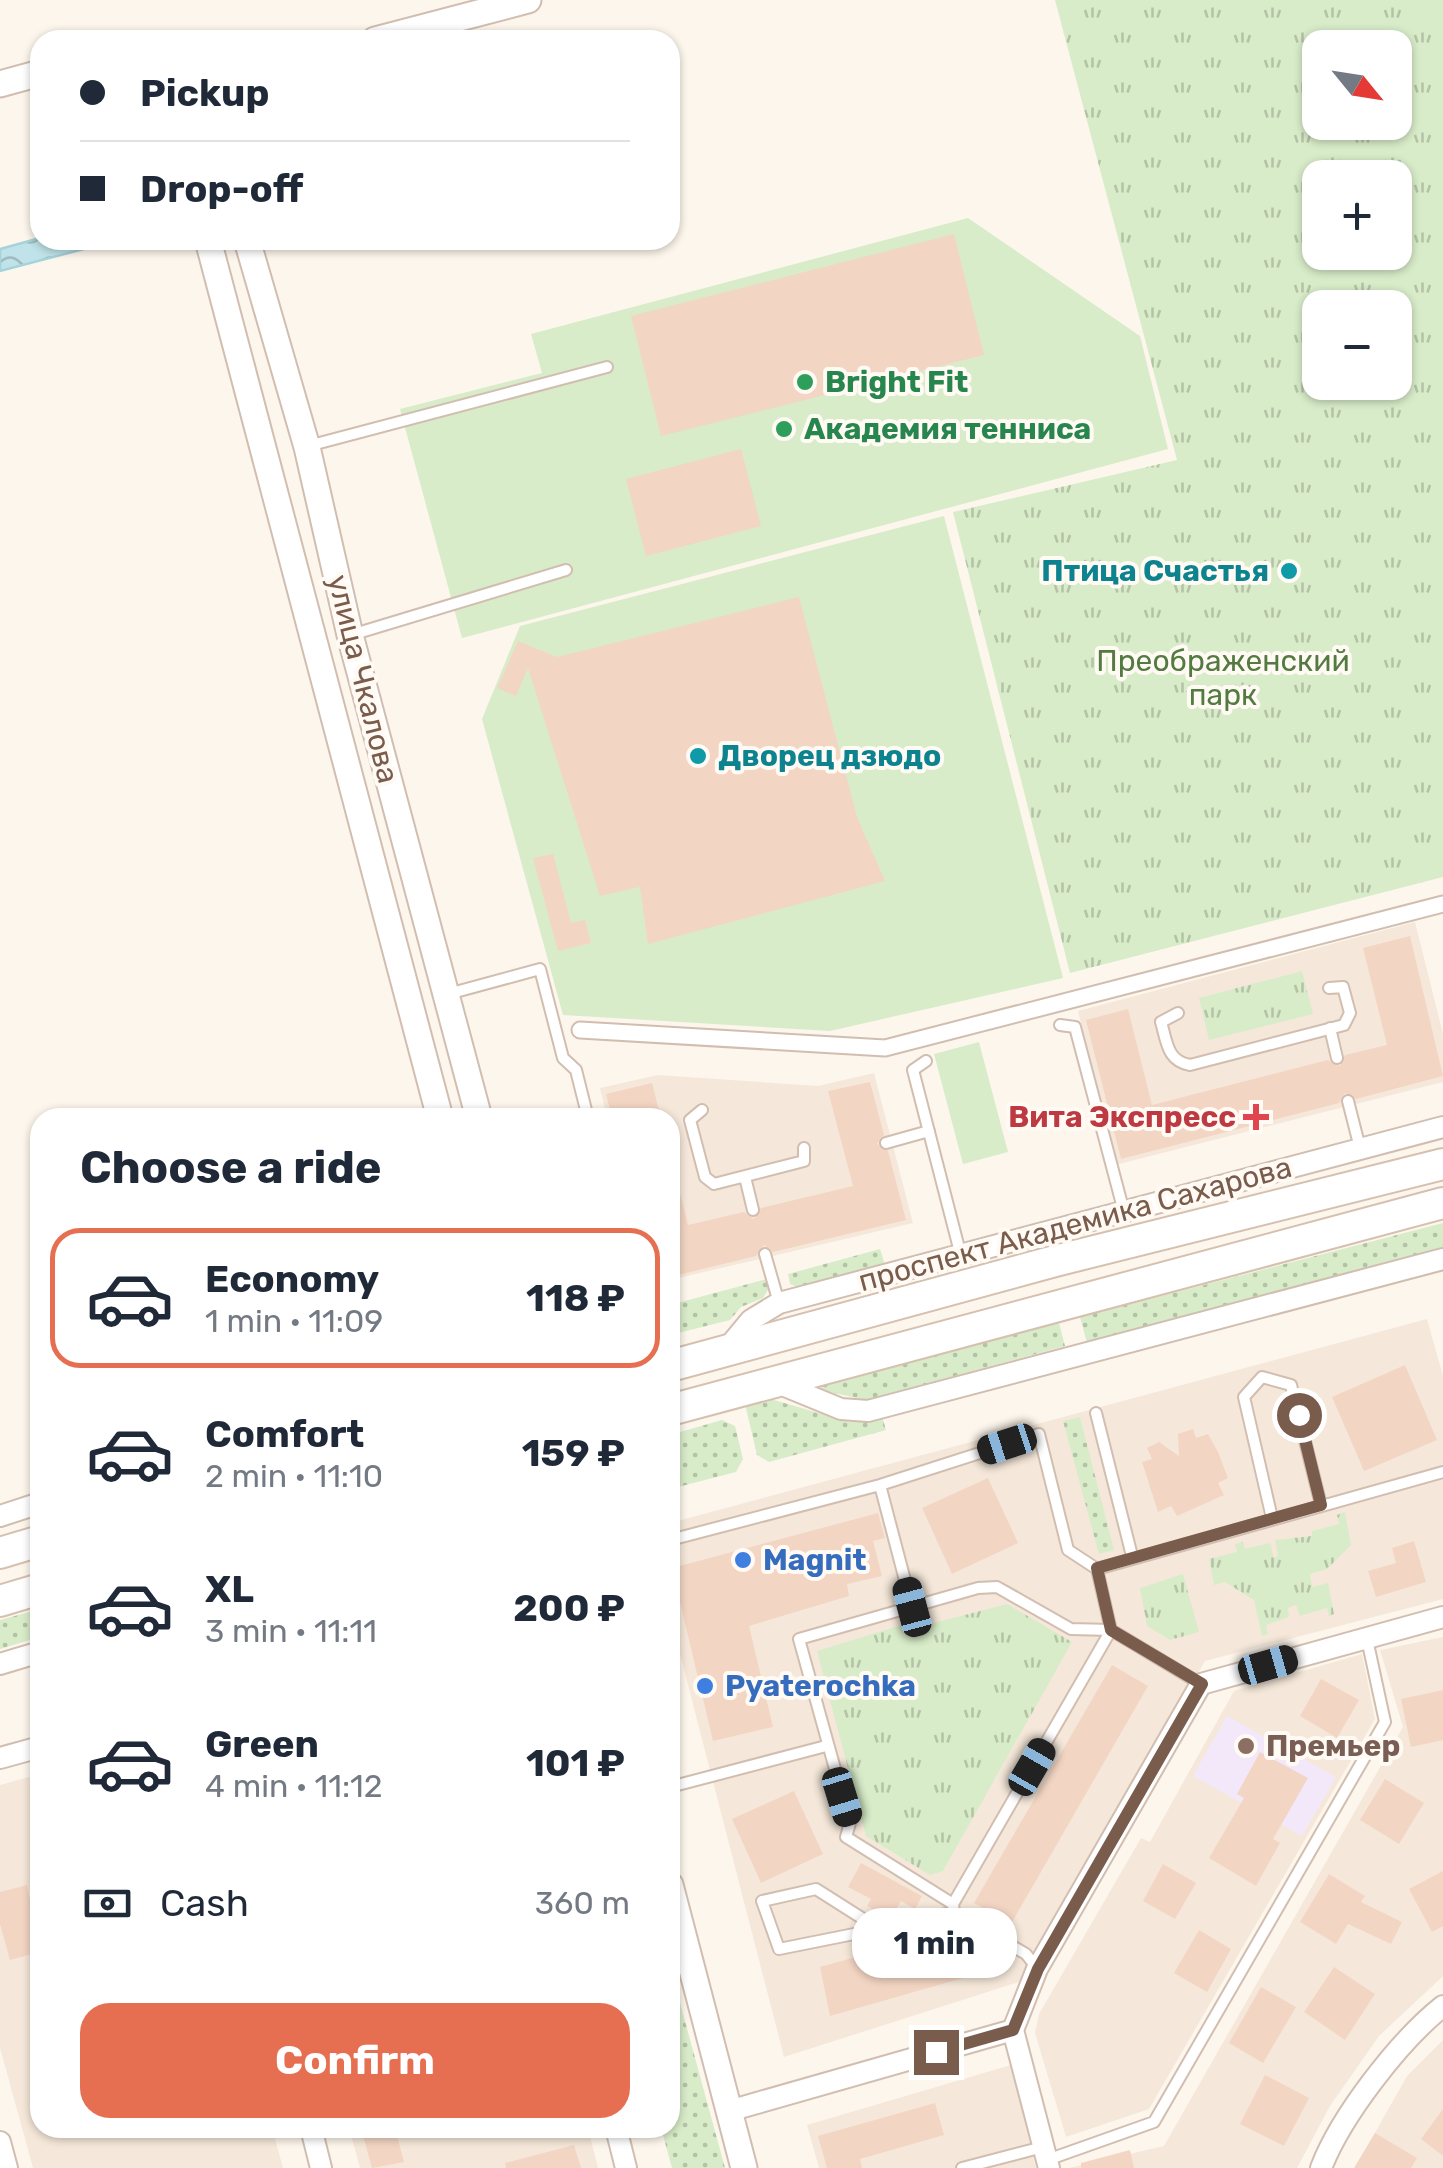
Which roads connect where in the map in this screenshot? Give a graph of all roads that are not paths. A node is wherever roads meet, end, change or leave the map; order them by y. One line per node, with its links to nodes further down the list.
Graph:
1 (528, 0): 2 (street)
2 (413, 30)
3 (30, 76): 4 (street)
4 (0, 84)
5 (211, 250): 21 (street, улица Чкалова)
6 (250, 250): 8 (street, улица Чкалова)
7 (606, 367): 8 (lane)
8 (306, 447): 10 (street, улица Чкалова)
9 (566, 570): 10 (lane)
10 (350, 635): 13 (street, улица Чкалова)
11 (1443, 904): 17 (street)
12 (1329, 988): 16 (lane)
13 (446, 994): 22 (street, улица Чкалова); 23 (lane)
14 (1178, 1014): 16 (lane)
15 (1060, 1025): 34 (lane)
16 (1330, 1028): 18 (lane)
17 (580, 1030)
18 (1337, 1058)
19 (926, 1061): 26 (lane)
20 (1348, 1100): 29 (lane)
21 (437, 1108)
22 (475, 1108)
23 (586, 1108)
24 (702, 1110): 31 (lane)
25 (1443, 1128): 29 (street, проспект Академика Сахарова)
26 (929, 1131): 27 (lane); 36 (lane)
27 (886, 1143)
28 (804, 1148): 31 (lane)
29 (1360, 1148): 34 (street, проспект Академика Сахарова)
30 (1443, 1164): 39 (main road, проспект Академика Сахарова)
31 (744, 1177): 33 (lane)
32 (1443, 1203): 41 (main road)
33 (753, 1210)
34 (1124, 1212): 36 (street, проспект Академика Сахарова)
35 (764, 1254): 38 (lane)
36 (961, 1256): 38 (street, проспект Академика Сахарова)
37 (1443, 1259): 41 (street)
38 (778, 1303): 39 (street, проспект Академика Сахарова)
39 (726, 1351): 40 (main road, проспект Академика Сахарова)
40 (680, 1363)
41 (776, 1382): 42 (main road)
42 (680, 1407)
43 (1096, 1413): 53 (lane)
44 (1443, 1472): 46 (lane)
45 (880, 1486): 50 (lane); 54 (lane); 57 (lane)
46 (1321, 1505): 49 (lane); 49 (lane)
47 (30, 1506): 48 (street)
48 (0, 1516)
49 (1272, 1518): 53 (lane)
50 (680, 1537)
51 (30, 1544): 52 (main road)
52 (0, 1553)
53 (1132, 1556): 54 (lane)
54 (1097, 1568): 59 (lane)
55 (30, 1592): 56 (main road)
56 (0, 1601)
57 (912, 1607): 59 (lane); 64 (lane)
58 (1443, 1617): 60 (street)
59 (1111, 1630): 63 (lane); 68 (lane)
60 (1367, 1638): 63 (street); 78 (lane)
61 (30, 1655): 62 (street)
62 (0, 1664)
63 (1202, 1684): 71 (street)
64 (826, 1746): 67 (lane); 68 (lane)
65 (30, 1750): 66 (street)
66 (0, 1758)
67 (680, 1784)
68 (953, 1908): 70 (lane); 71 (lane)
69 (680, 1923): 74 (street)
70 (879, 1929): 70 (lane)
71 (1038, 1969): 73 (street)
72 (1443, 2006): 84 (street)
73 (1013, 2030): 74 (street); 78 (street)
74 (729, 2111): 82 (street)
75 (313, 2138): 80 (street)
76 (618, 2138): 81 (street)
77 (0, 2142): 79 (street)
78 (1047, 2158): 83 (lane)
79 (7, 2168)
80 (321, 2168)
81 (626, 2168)
82 (744, 2168)
83 (962, 2168)
84 (1321, 2168)

